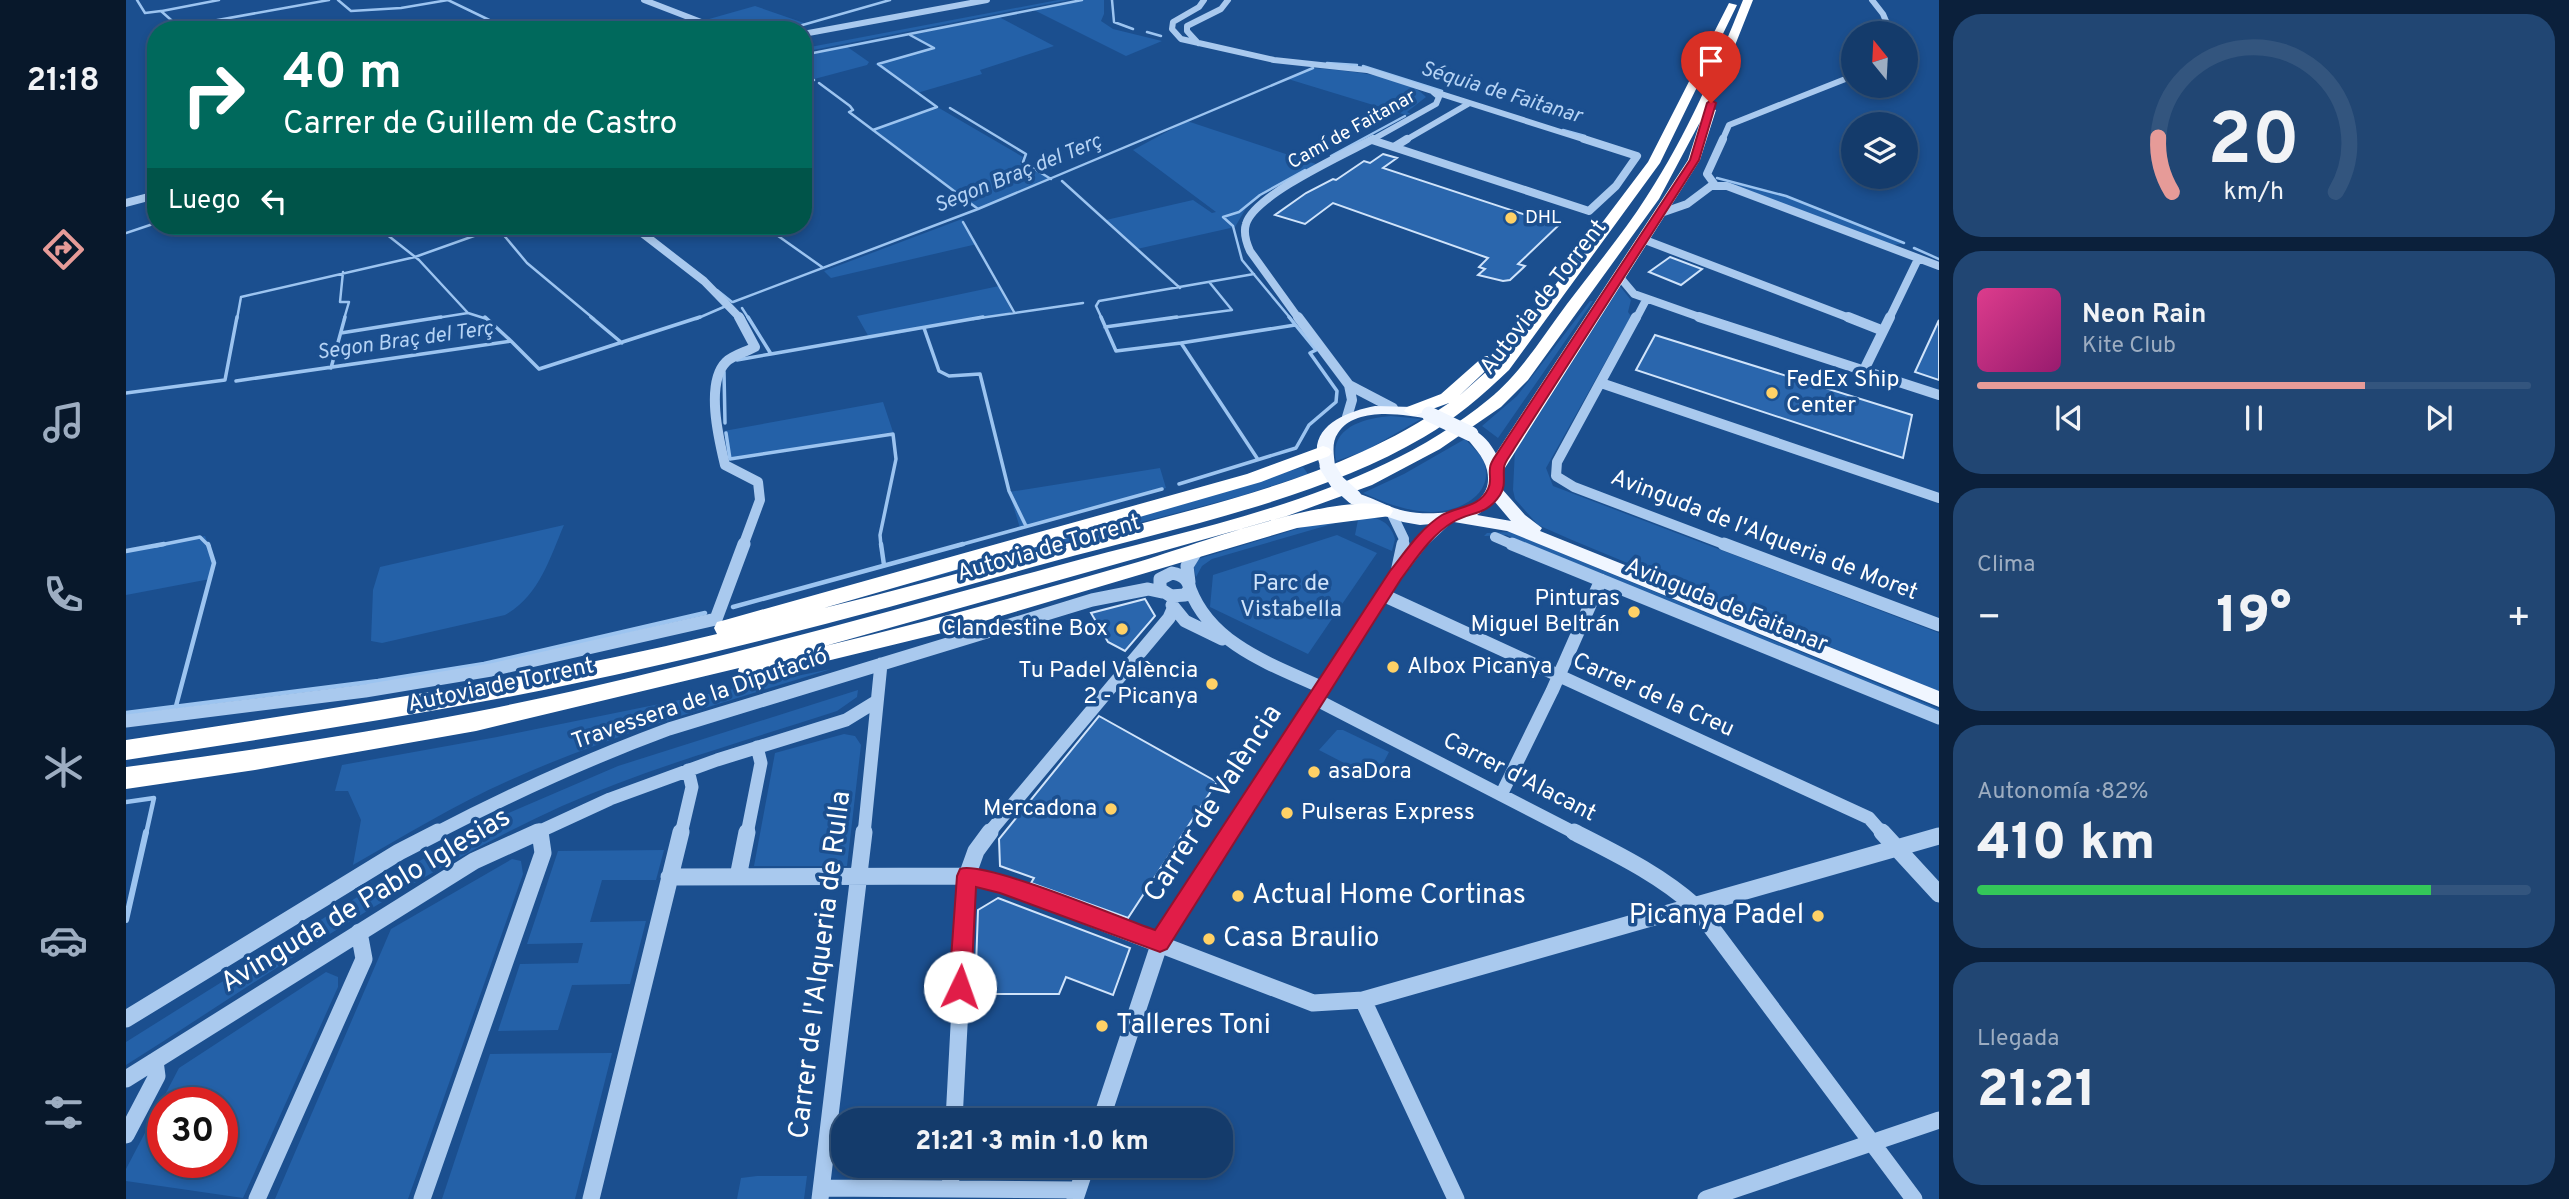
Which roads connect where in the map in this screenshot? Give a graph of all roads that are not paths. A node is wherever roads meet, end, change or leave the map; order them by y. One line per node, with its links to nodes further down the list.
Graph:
1 (644, 0): 8 (street)
2 (987, 0): 10 (street)
3 (1204, 0): 11 (street, Camí de Faitanar)
4 (1228, 0): 11 (street)
5 (1734, 0): 21 (highway, Autovia de Torrent)
6 (1748, 0): 12 (highway, Autovia de Torrent)
7 (1872, 0): 9 (street)
8 (699, 21)
9 (1886, 21)
10 (812, 32)
11 (1201, 45): 14 (street, Camí de Faitanar)
12 (1723, 63): 23 (highway); 65 (highway, Autovia de Torrent)
13 (1841, 81): 19 (street)
14 (1432, 91): 15 (street, Camí de Faitanar); 16 (street)
15 (1436, 104): 16 (street); 17 (street, Camí de Faitanar)
16 (1468, 104): 18 (street, Camí de Faitanar); 18 (street)
17 (1372, 140): 18 (street); 33 (street, Camí de Faitanar)
18 (1394, 147)
19 (1715, 186): 23 (street); 26 (street)
20 (147, 197): 22 (street)
21 (1628, 199): 36 (highway); 58 (highway, Autovia de Torrent)
22 (126, 203)
23 (1661, 213): 25 (highway)
24 (644, 235): 64 (street)
25 (1645, 240): 28 (highway); 30 (street)
26 (1918, 258): 27 (street); 30 (street)
27 (1939, 266)
28 (1618, 275): 29 (street); 39 (highway)
29 (1646, 300): 31 (street); 32 (street)
30 (1881, 330): 31 (street)
31 (1863, 372): 34 (street)
32 (1601, 383): 41 (street); 54 (street, Avinguda de l'Alqueria de Moret)
33 (1349, 385): 35 (street, Camí de Faitanar); 37 (street)
34 (1939, 395)
35 (1393, 408): 36 (main road); 37 (main road)
36 (1421, 413): 39 (main road, bridge)
37 (1347, 416): 38 (main road)
38 (1325, 459): 42 (main road, bridge); 58 (highway)
39 (1496, 467): 40 (main road)
40 (1495, 492): 43 (main road); 45 (main road)
41 (1939, 498)
42 (1387, 512): 43 (main road); 46 (highway); 49 (street, Carrer de València)
43 (1452, 518): 45 (main road); 49 (street, Carrer de València)
44 (1495, 537): 47 (street, Avinguda de Faitanar)
45 (1558, 544): 47 (main road, Avinguda de Faitanar)
46 (1195, 553): 50 (street); 65 (highway)
47 (1605, 572): 57 (street); 60 (main road); 62 (street, Avinguda de Faitanar)
48 (1166, 574): 50 (street); 52 (street); 53 (street, Travessera de la Diputació)
49 (1396, 575): 51 (street, Carrer de València)
50 (1189, 585): 52 (street); 55 (street, Carrer d'Alacant)
51 (1383, 596): 57 (street, Carrer de la Creu); 59 (street, Carrer de València)
52 (1167, 599): 53 (street, Travessera de la Diputació); 55 (street, Carrer d'Alacant); 75 (street)
53 (1092, 600): 56 (street, Travessera de la Diputació)
54 (1939, 625)
55 (1233, 642): 59 (street, Carrer d'Alacant)
56 (881, 664): 61 (street, Carrer de l'Alqueria de Rulla); 84 (street, Travessera de la Diputació)
57 (1558, 676): 71 (street); 74 (street, Carrer de la Creu)
58 (495, 690): 68 (highway, Autovia de Torrent)
59 (1319, 694): 71 (street, Carrer d'Alacant); 82 (street, Carrer de València)
60 (1939, 699)
61 (877, 701): 63 (street, Avinguda de Pablo Iglesias); 66 (street, Carrer de l'Alqueria de Rulla)
62 (1939, 718)
63 (846, 720): 66 (street); 67 (street, Avinguda de Pablo Iglesias)
64 (126, 721)
65 (476, 721): 70 (highway, Autovia de Torrent)
66 (874, 738): 78 (street, Carrer de l'Alqueria de Rulla)
67 (757, 747): 69 (street, Avinguda de Pablo Iglesias); 77 (street)
68 (126, 750)
69 (688, 770): 72 (street, Avinguda de Pablo Iglesias); 76 (street)
70 (126, 778)
71 (1502, 793): 80 (street, Carrer d'Alacant)
72 (540, 830): 81 (street, Avinguda de Pablo Iglesias); 98 (street)
73 (1939, 836): 74 (street)
74 (1896, 848): 79 (street, Carrer de la Creu); 80 (street)
75 (967, 876): 78 (street); 82 (street); 87 (street)
76 (669, 877): 77 (street); 99 (street)
77 (738, 877): 78 (street)
78 (859, 877): 95 (street, Carrer de l'Alqueria de Rulla)
79 (1939, 894)
80 (1696, 907): 83 (street); 91 (street, Carrer d'Alacant)
81 (359, 932): 85 (street, Avinguda de Pablo Iglesias); 97 (street)
82 (1160, 942): 83 (street); 88 (street, Carrer de València)
83 (1363, 1000): 100 (street)
84 (126, 1018)
85 (155, 1061): 86 (street, Avinguda de Pablo Iglesias); 90 (street)
86 (126, 1079)
87 (955, 1108)
88 (1105, 1108)
89 (1939, 1120): 91 (street)
90 (126, 1135)
91 (1872, 1143): 101 (street); 102 (street, Carrer d'Alacant)
92 (951, 1178): 94 (street)
93 (1082, 1178): 96 (street)
94 (950, 1189): 95 (street); 96 (street)
95 (821, 1193)
96 (1076, 1195)
97 (257, 1199)
98 (422, 1199)
99 (591, 1199)
100 (1456, 1199)
101 (1706, 1199)
102 (1914, 1199)

